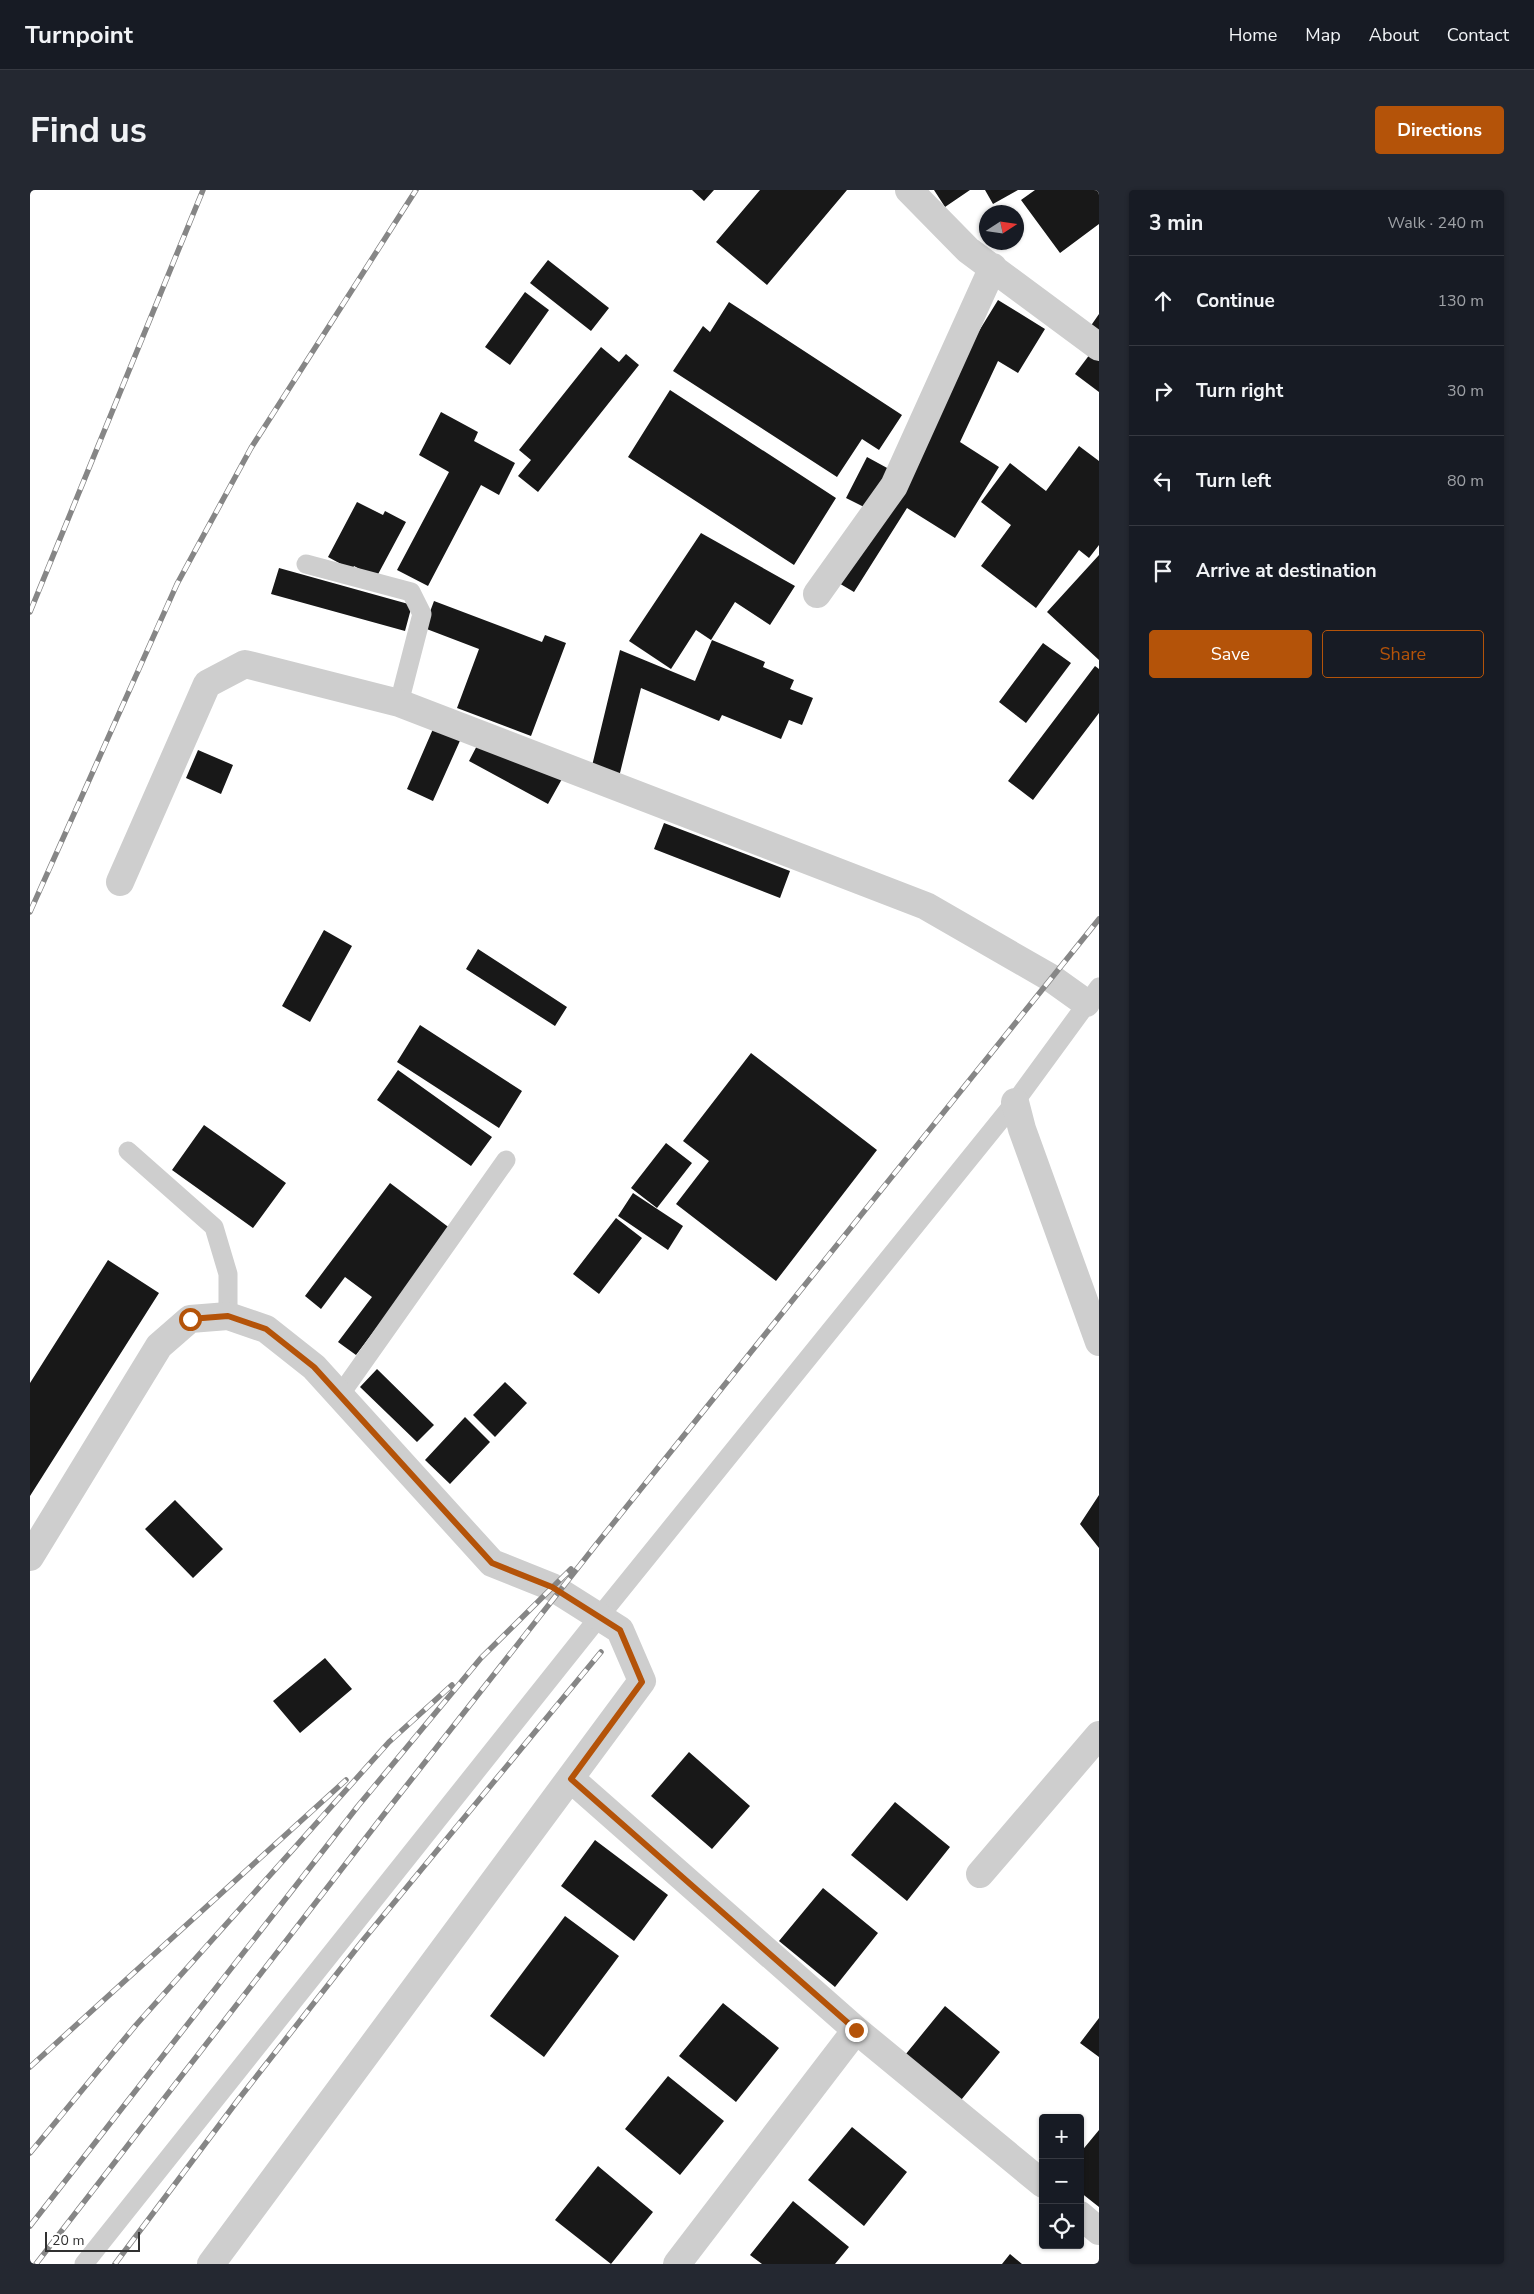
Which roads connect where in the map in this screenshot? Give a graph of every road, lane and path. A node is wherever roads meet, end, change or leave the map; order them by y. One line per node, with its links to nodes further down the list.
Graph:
1 (909, 190): 2 (street)
2 (993, 268): 3 (street); 5 (street)
3 (1099, 347)
4 (306, 564): 6 (lane)
5 (817, 594)
6 (399, 703): 7 (street); 8 (street)
7 (120, 882)
8 (1092, 995): 9 (lane)
9 (1015, 1102): 13 (street); 16 (lane)
10 (128, 1151): 12 (lane)
11 (506, 1160): 14 (lane)
12 (228, 1316): 14 (street); 15 (street)
13 (1099, 1342)
14 (340, 1395): 16 (street)
15 (30, 1557)
16 (599, 1617): 18 (street); 24 (lane)
17 (1099, 1735): 19 (street)
18 (571, 1779): 20 (street); 25 (street)
19 (980, 1874)
20 (856, 2030): 21 (street); 26 (street)
21 (1039, 2181)
22 (1084, 2218): 23 (street)
23 (1099, 2231)
24 (84, 2264)
25 (211, 2264)
26 (677, 2264)

